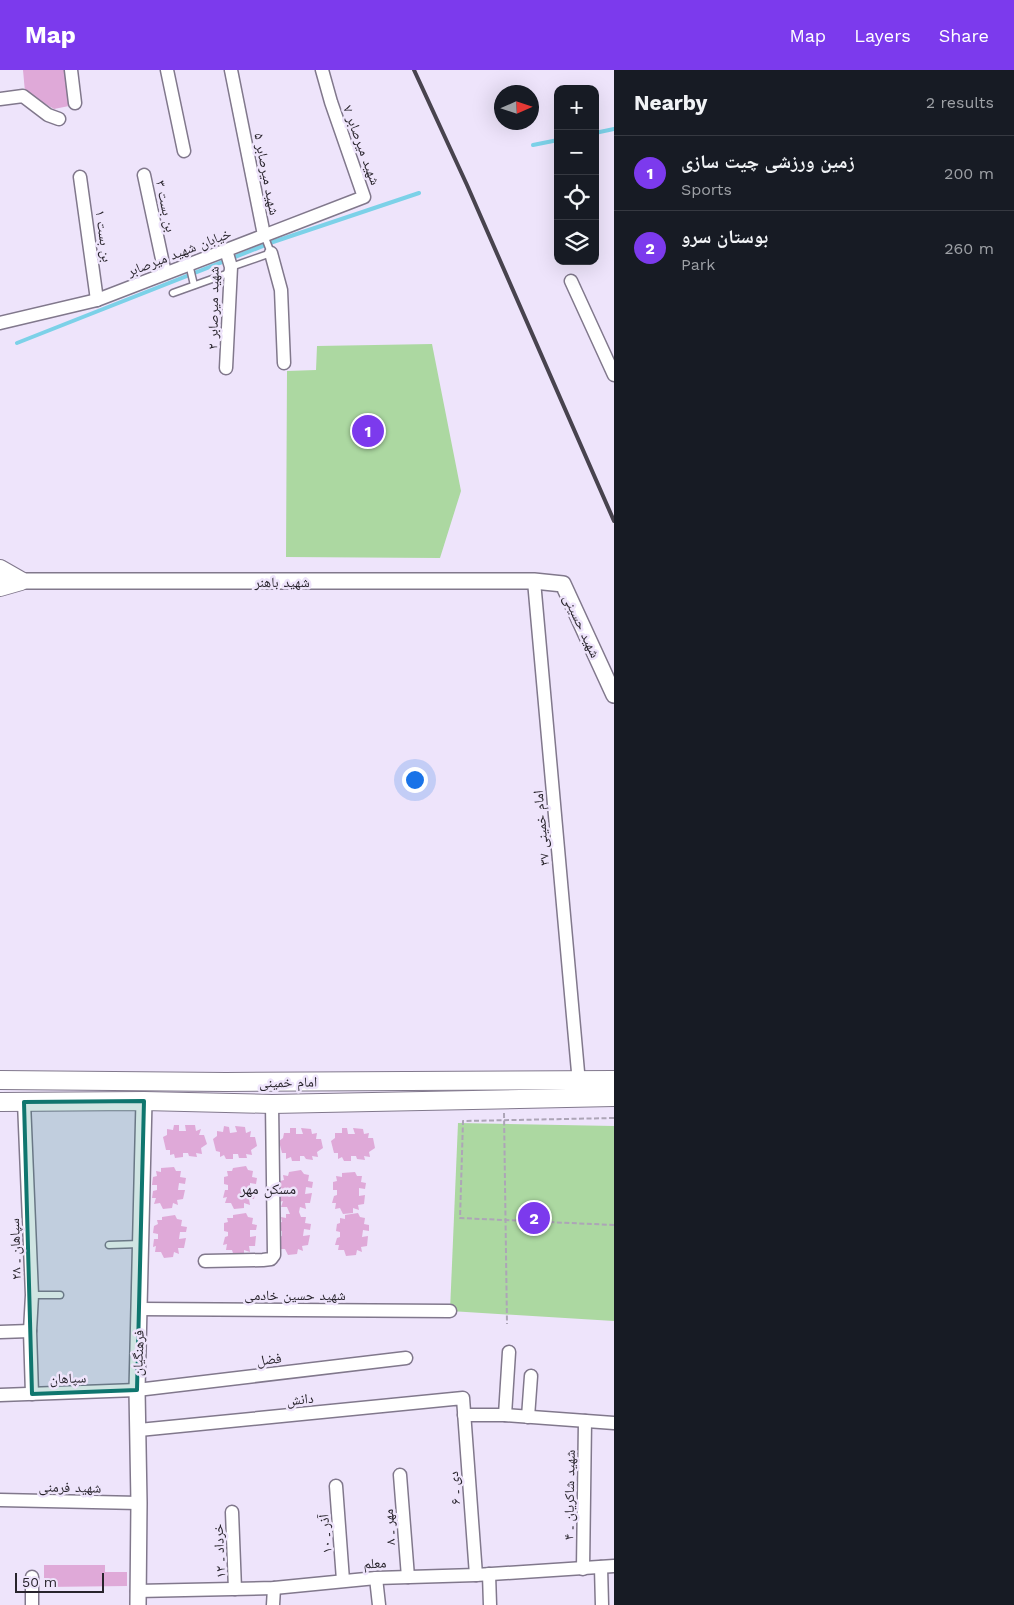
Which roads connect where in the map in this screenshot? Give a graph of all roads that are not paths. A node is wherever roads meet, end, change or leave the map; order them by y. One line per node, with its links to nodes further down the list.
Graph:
1 (71, 70): 6 (street)
2 (167, 70): 8 (street)
3 (231, 70): 12 (street, شهید میرصابر ۵)
4 (322, 70): 11 (street, شهید میرصابر ۷)
5 (0, 99): 7 (street)
6 (75, 102)
7 (59, 119)
8 (184, 151)
9 (144, 175): 17 (street, بن بست ۳)
10 (80, 177): 21 (street, بن بست ۱)
11 (364, 197): 12 (street, خیابان شهید میرصابر)
12 (264, 235): 13 (street, خیابان شهید میرصابر); 14 (lane)
13 (226, 250): 15 (street, خیابان شهید میرصابر); 16 (street, شهید میرصابر ۲)
14 (271, 253): 16 (lane); 23 (street)
15 (189, 264): 17 (street, خیابان شهید میرصابر); 19 (lane)
16 (231, 266): 19 (lane); 24 (street, شهید میرصابر ۲)
17 (165, 273): 21 (street, خیابان شهید میرصابر)
18 (571, 281): 25 (street)
19 (194, 285): 20 (lane)
20 (173, 292)
21 (97, 300): 22 (street, خیابان شهید میرصابر)
22 (0, 323)
23 (284, 363)
24 (226, 368)
25 (614, 375)
26 (0, 569): 28 (main road)
27 (0, 581): 28 (street, شهید باهنر)
28 (21, 581): 29 (street, شهید باهنر); 31 (main road)
29 (534, 582): 30 (street, شهید باهنر); 34 (street, امام خمینی ۳۷)
30 (563, 584): 32 (street, شهید حسینی)
31 (0, 587)
32 (614, 695)
33 (614, 1071): 34 (street)
34 (572, 1077): 36 (main road, امام خمینی); 37 (main road, امام خمینی)
35 (0, 1080): 37 (main road, امام خمینی)
36 (614, 1080)
37 (226, 1082): 43 (main road)
38 (569, 1097): 39 (main road, امام خمینی); 44 (main road, امام خمینی); 45 (street)
39 (614, 1097)
40 (144, 1101): 42 (main road, امام خمینی); 43 (main road, امام خمینی); 46 (street, فرهنگیان)
41 (0, 1102): 42 (main road, امام خمینی)
42 (24, 1102): 49 (street, سپاهان ـ ۲۸)
43 (226, 1104): 44 (main road, امام خمینی)
44 (272, 1104): 48 (street)
45 (614, 1105)
46 (140, 1244): 47 (lane); 51 (street, فرهنگیان)
47 (109, 1245)
48 (205, 1261)
49 (32, 1295): 50 (lane); 53 (street, سپاهان ـ ۲۸)
50 (60, 1295)
51 (140, 1309): 52 (street, شهید حسین خادمی); 58 (street, فرهنگیان)
52 (450, 1311)
53 (30, 1331): 54 (street); 59 (street, سپاهان ـ ۲۸)
54 (0, 1332)
55 (509, 1352): 63 (street)
56 (406, 1358): 58 (street, فضل)
57 (531, 1376): 64 (street)
58 (137, 1390): 59 (street, سپاهان); 67 (street, فرهنگیان)
59 (32, 1394): 60 (street, سپاهان)
60 (0, 1395)
61 (463, 1398): 62 (street, دی ـ ۶); 67 (street, دانش)
62 (464, 1415): 63 (street); 76 (street, دی ـ ۶)
63 (505, 1415): 64 (street)
64 (528, 1417): 65 (street)
65 (585, 1421): 66 (street); 74 (street, شهید شاکریان ـ ۴)
66 (614, 1423)
67 (139, 1430): 71 (street, فرهنگیان)
68 (400, 1475): 78 (street, مهر ـ ۸)
69 (336, 1486): 80 (street, آذر ـ ۱۰)
70 (0, 1500): 71 (street, شهید فرمنی)
71 (140, 1504): 83 (street, فرهنگیان)
72 (232, 1512): 82 (street, خرداد ـ ۱۲)
73 (608, 1567): 74 (street, معلم); 88 (street)
74 (583, 1569): 75 (street, معلم)
75 (489, 1574): 76 (street, معلم); 87 (street)
76 (476, 1576): 78 (street, معلم)
77 (32, 1577): 84 (street)
78 (408, 1577): 79 (street, معلم)
79 (376, 1578): 80 (street, معلم); 86 (street)
80 (343, 1580): 81 (street, معلم)
81 (274, 1588): 82 (street, معلم); 85 (street)
82 (235, 1589): 83 (street, معلم)
83 (137, 1598)
84 (32, 1605)
85 (273, 1605)
86 (379, 1605)
87 (490, 1605)
88 (602, 1605)

